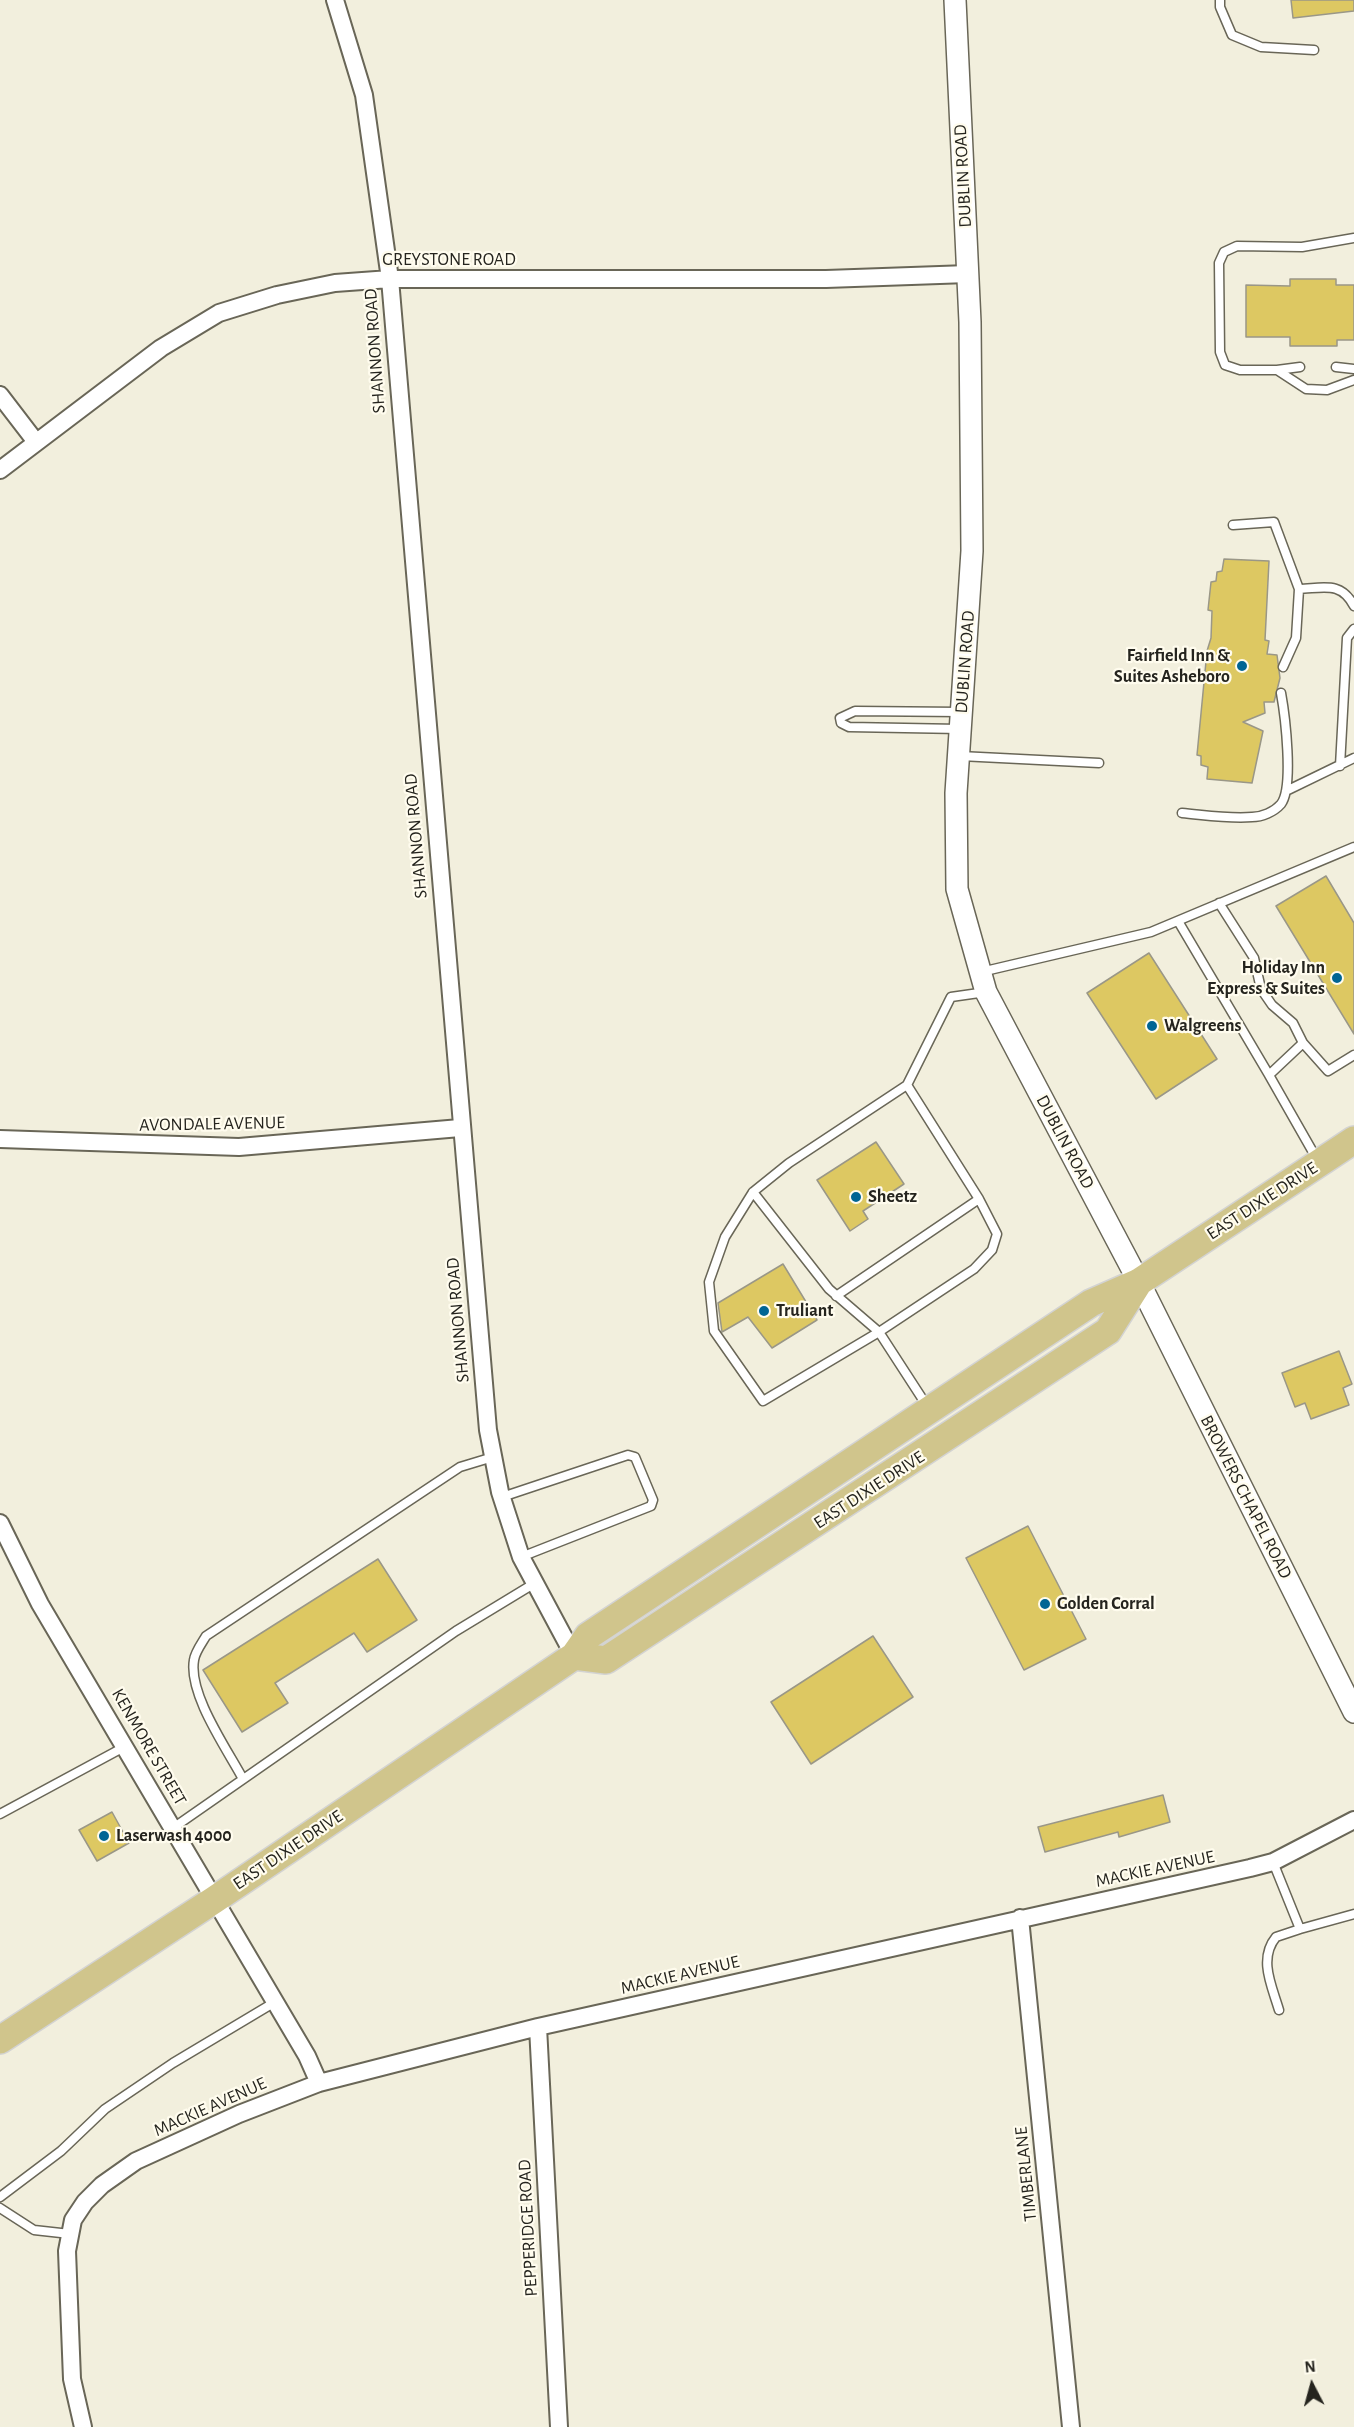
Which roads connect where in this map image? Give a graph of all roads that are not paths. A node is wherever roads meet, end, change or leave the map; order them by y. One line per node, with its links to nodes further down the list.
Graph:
1 (335, 0): 7 (street, SHANNON ROAD)
2 (955, 0): 6 (street, DUBLIN ROAD)
3 (1220, 0): 4 (lane)
4 (1314, 51)
5 (1354, 238): 11 (lane)
6 (968, 274): 7 (street, GREYSTONE ROAD); 22 (street, DUBLIN ROAD)
7 (390, 279): 14 (street, GREYSTONE ROAD); 37 (street, SHANNON ROAD)
8 (1300, 367): 11 (lane)
9 (1336, 367): 10 (lane)
10 (1354, 369)
11 (1276, 370): 12 (lane)
12 (1354, 380)
13 (0, 395): 14 (street)
14 (36, 442): 15 (street, GREYSTONE ROAD)
15 (0, 470)
16 (1233, 525): 17 (lane)
17 (1299, 589): 18 (lane); 20 (lane)
18 (1354, 606)
19 (1354, 629): 26 (lane)
20 (1283, 667)
21 (1281, 693): 27 (lane)
22 (961, 720): 22 (lane); 23 (street, DUBLIN ROAD)
23 (959, 756): 25 (lane); 32 (street, DUBLIN ROAD)
24 (1354, 759): 26 (lane)
25 (1099, 763)
26 (1340, 766): 27 (lane)
27 (1286, 791): 28 (lane)
28 (1182, 813)
29 (1354, 847): 30 (lane)
30 (1220, 903): 31 (lane); 33 (lane)
31 (1178, 921): 32 (lane); 35 (lane)
32 (983, 982): 36 (lane); 43 (street, DUBLIN ROAD)
33 (1303, 1043): 34 (lane); 35 (lane)
34 (1354, 1055)
35 (1269, 1075): 40 (lane)
36 (907, 1085): 41 (lane); 42 (lane)
37 (460, 1128): 38 (street, AVONDALE AVENUE); 47 (street, SHANNON ROAD)
38 (0, 1139)
39 (1354, 1140): 40 (main road, EAST DIXIE DRIVE)
40 (1319, 1163): 43 (main road, EAST DIXIE DRIVE)
41 (753, 1192): 44 (lane); 45 (lane)
42 (979, 1199): 44 (lane); 45 (lane)
43 (1139, 1282): 46 (main road, EAST DIXIE DRIVE); 52 (main road, EAST DIXIE DRIVE); 53 (street, BROWERS CHAPEL ROAD)
44 (836, 1296): 45 (lane)
45 (879, 1332): 46 (lane)
46 (928, 1409): 52 (main road, EAST DIXIE DRIVE)
47 (493, 1457): 48 (street, SHANNON ROAD); 55 (lane)
48 (502, 1497): 50 (street, SHANNON ROAD); 50 (lane)
49 (0, 1523): 54 (street, KENMORE STREET)
50 (521, 1557): 51 (street, SHANNON ROAD)
51 (535, 1583): 52 (street, SHANNON ROAD); 55 (lane)
52 (574, 1656): 60 (main road, EAST DIXIE DRIVE)
53 (1354, 1712)
54 (126, 1746): 56 (lane); 58 (street, KENMORE STREET)
55 (243, 1779): 58 (lane)
56 (0, 1814)
57 (1354, 1820): 59 (street, MACKIE AVENUE)
58 (173, 1828): 60 (street, KENMORE STREET)
59 (1273, 1862): 62 (street, MACKIE AVENUE); 63 (lane)
60 (214, 1899): 64 (street, KENMORE STREET); 67 (main road, EAST DIXIE DRIVE)
61 (1354, 1914): 63 (lane)
62 (1020, 1918): 66 (street, MACKIE AVENUE); 74 (street, TIMBERLANE)
63 (1300, 1929): 65 (lane)
64 (275, 2002): 68 (street, KENMORE STREET); 69 (lane)
65 (1279, 2010)
66 (538, 2027): 68 (street, MACKIE AVENUE); 73 (street, PEPPERIDGE ROAD)
67 (0, 2040)
68 (319, 2083): 71 (street, MACKIE AVENUE)
69 (0, 2197)
70 (0, 2208): 71 (lane)
71 (70, 2234): 72 (street, MACKIE AVENUE)
72 (83, 2427)
73 (559, 2427)
74 (1071, 2427)

